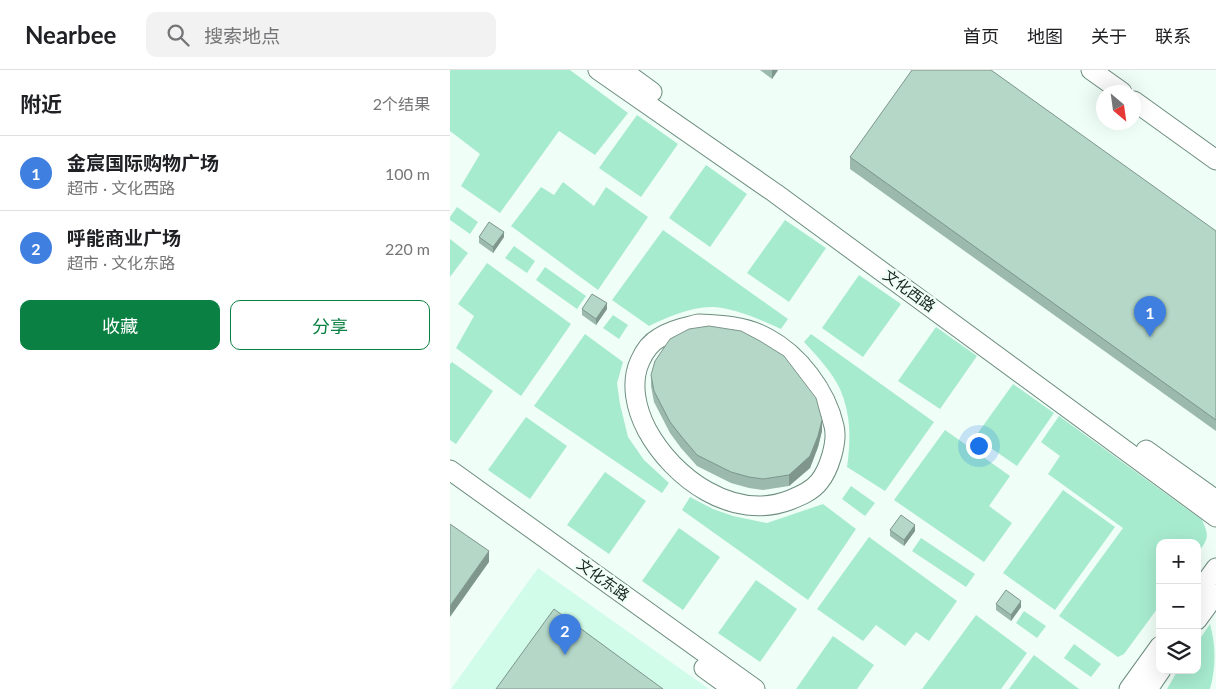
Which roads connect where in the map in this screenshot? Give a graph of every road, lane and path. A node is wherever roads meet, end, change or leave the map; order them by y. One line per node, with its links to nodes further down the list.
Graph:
1 (598, 70): 11 (street, 文化西路)
2 (622, 70): 10 (street, 文化西路)
3 (1091, 70): 4 (street)
4 (1112, 85)
5 (1141, 106): 6 (street)
6 (1216, 160)
7 (450, 470): 19 (street, 文化东路)
8 (824, 474): 8 (street)
9 (450, 484): 18 (street, 文化东路)
10 (1216, 500)
11 (1216, 517)
12 (1216, 568): 13 (street)
13 (1201, 589)
14 (1216, 594): 15 (street)
15 (1201, 615)
16 (1156, 652): 20 (street)
17 (1158, 674): 21 (street)
18 (733, 689)
19 (756, 689)
20 (1129, 689)
21 (1148, 689)

